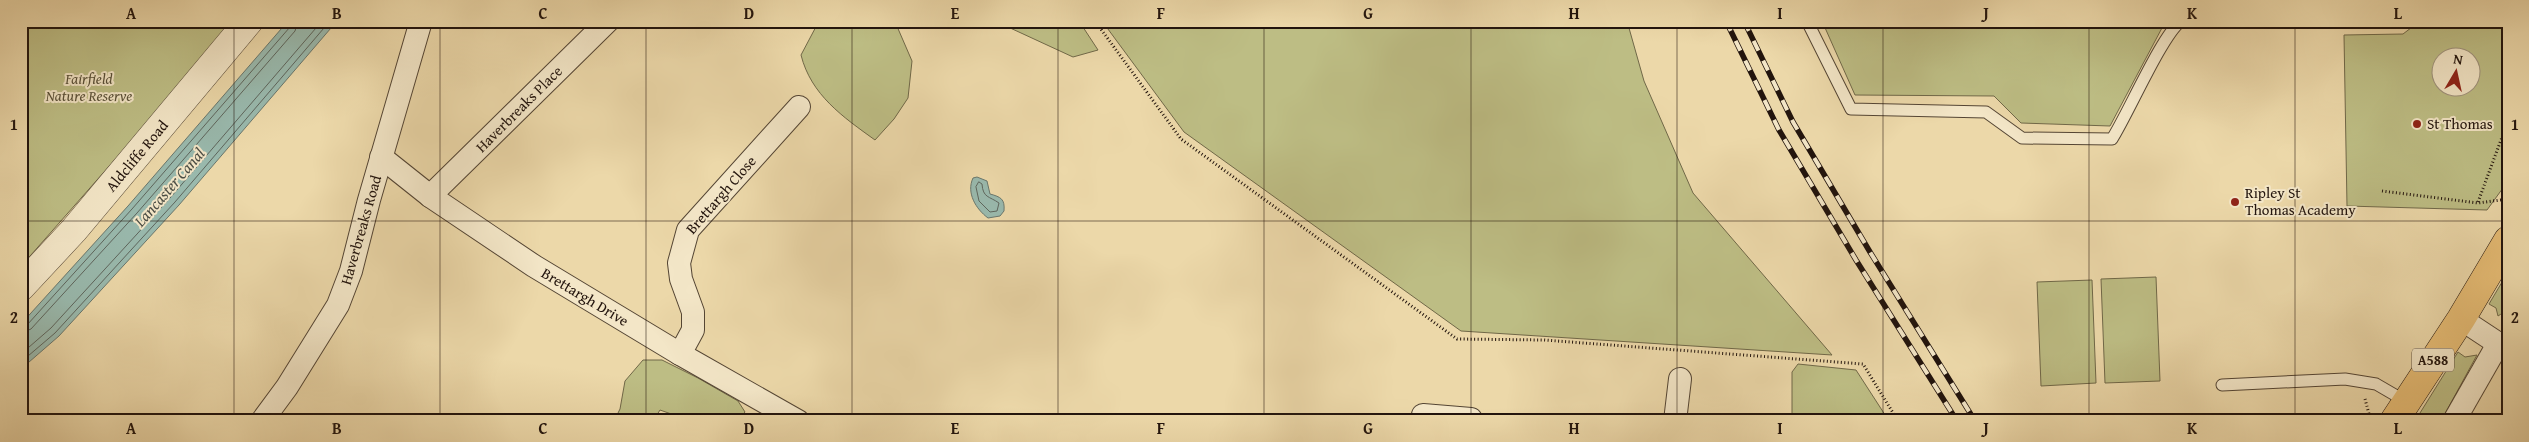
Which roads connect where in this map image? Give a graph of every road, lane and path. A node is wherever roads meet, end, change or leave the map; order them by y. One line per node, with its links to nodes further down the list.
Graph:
1 (249, 21): 15 (street, Aldcliffe Road)
2 (421, 21): 9 (street, Haverbreaks Road)
3 (608, 21): 11 (street, Haverbreaks Place)
4 (1095, 21): 30 (path)
5 (1807, 21): 6 (lane)
6 (2181, 21)
7 (799, 107): 18 (street, Brettargh Close)
8 (2508, 121): 13 (path)
9 (381, 157): 11 (street, Brettargh Drive); 27 (street, Haverbreaks Road)
10 (2382, 190): 13 (path)
11 (430, 196): 18 (street, Brettargh Drive)
12 (2508, 199): 13 (path)
13 (2478, 202)
14 (2508, 240): 16 (main road, A588)
15 (21, 287)
16 (2461, 319): 17 (street); 22 (main road, A588)
17 (2503, 347): 31 (street)
18 (680, 354): 28 (street, Brettargh Drive)
19 (1680, 379): 29 (street)
20 (2222, 385): 22 (lane)
21 (2364, 396): 26 (path)
22 (2401, 411)
23 (1423, 415): 24 (street)
24 (1446, 419): 25 (street)
25 (1471, 419)
26 (2371, 420)
27 (262, 421)
28 (798, 421)
29 (1675, 421)
30 (1898, 421)
31 (2454, 421)

